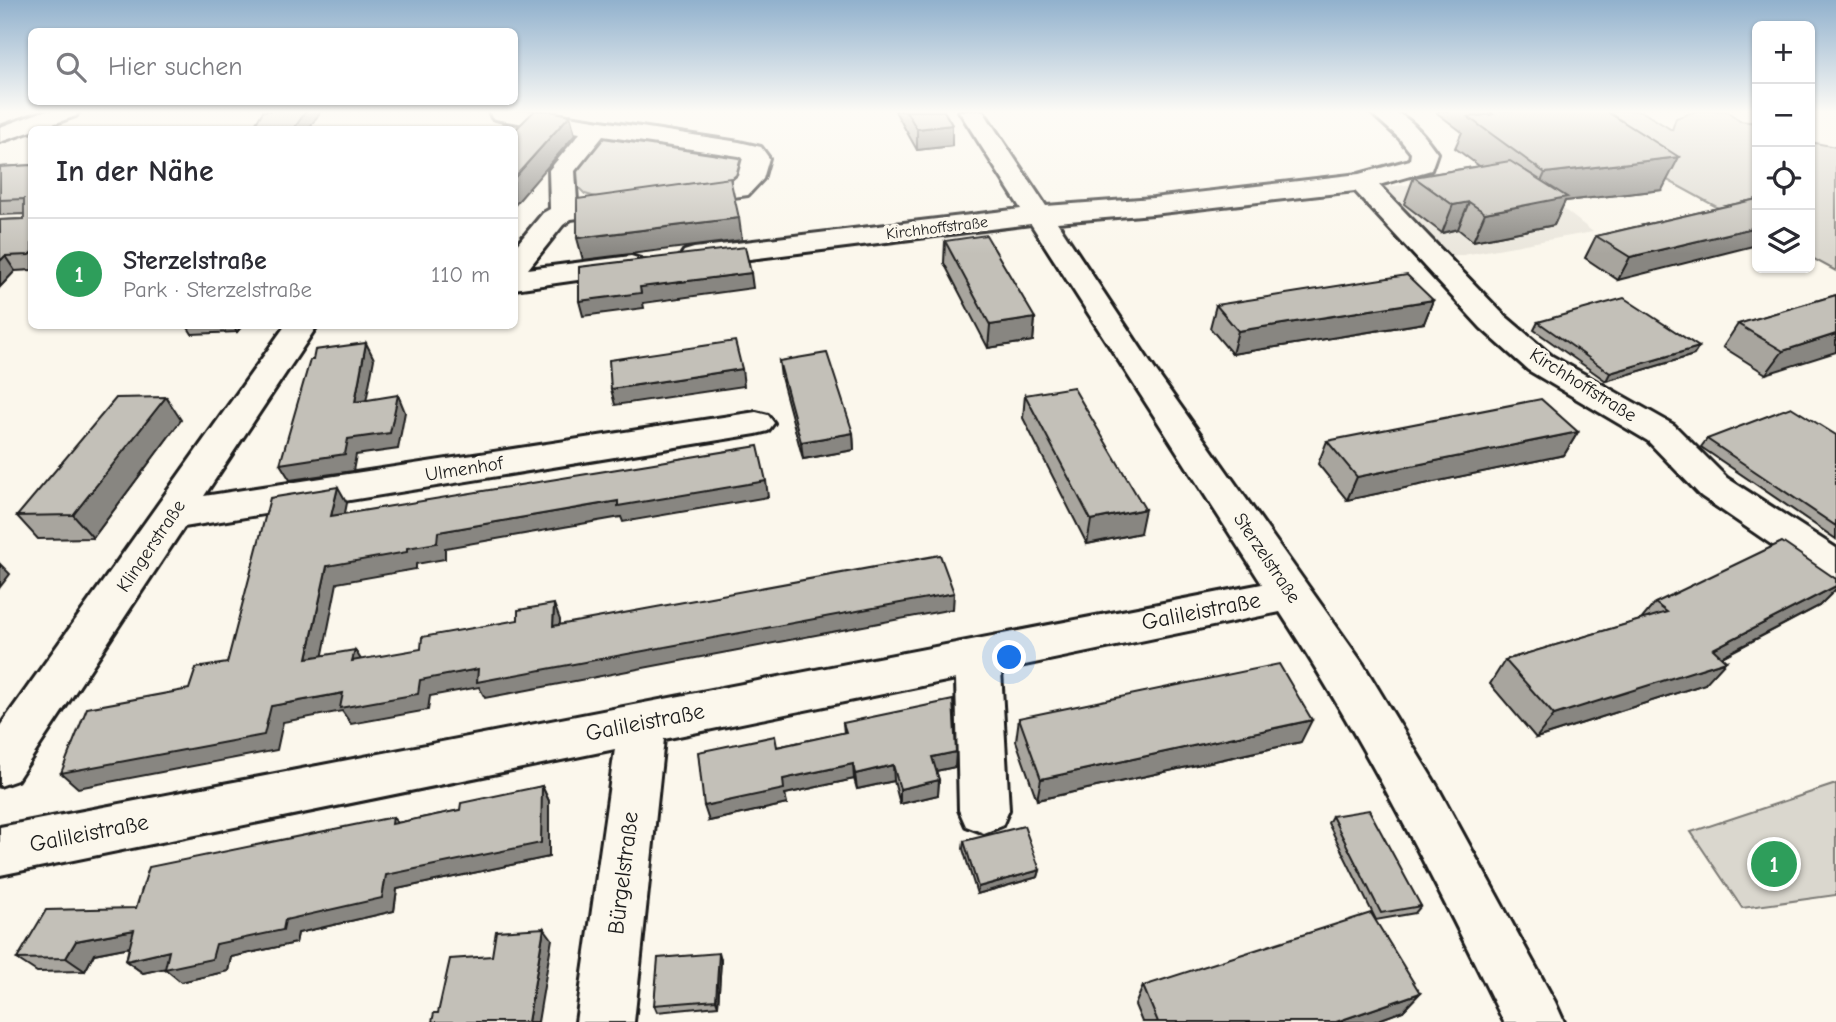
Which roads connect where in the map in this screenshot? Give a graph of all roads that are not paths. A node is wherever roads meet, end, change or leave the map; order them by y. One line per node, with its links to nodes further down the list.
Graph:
1 (571, 159): 6 (street)
2 (756, 159): 6 (street)
3 (1002, 159): 7 (street, Sterzelstraße)
4 (1423, 159): 5 (street, Kirchhoffstraße)
5 (1361, 182): 7 (street, Kirchhoffstraße); 13 (street, Kirchhoffstraße)
6 (564, 212): 8 (street)
7 (1038, 215): 9 (street, Kirchhoffstraße); 14 (street, Sterzelstraße)
8 (518, 263)
9 (518, 280)
10 (299, 329): 12 (street, Klingerstraße)
11 (756, 423): 12 (street, Ulmenhof)
12 (173, 515): 17 (street, Klingerstraße)
13 (1836, 568)
14 (1291, 594): 15 (street, Galileistraße); 21 (street, Sterzelstraße)
15 (978, 656): 16 (street, Galileistraße); 18 (street)
16 (642, 723): 19 (street, Galileistraße); 20 (street, Bürgelstraße)
17 (0, 765)
18 (984, 810)
19 (0, 851)
20 (605, 1022)
21 (1535, 1022)

